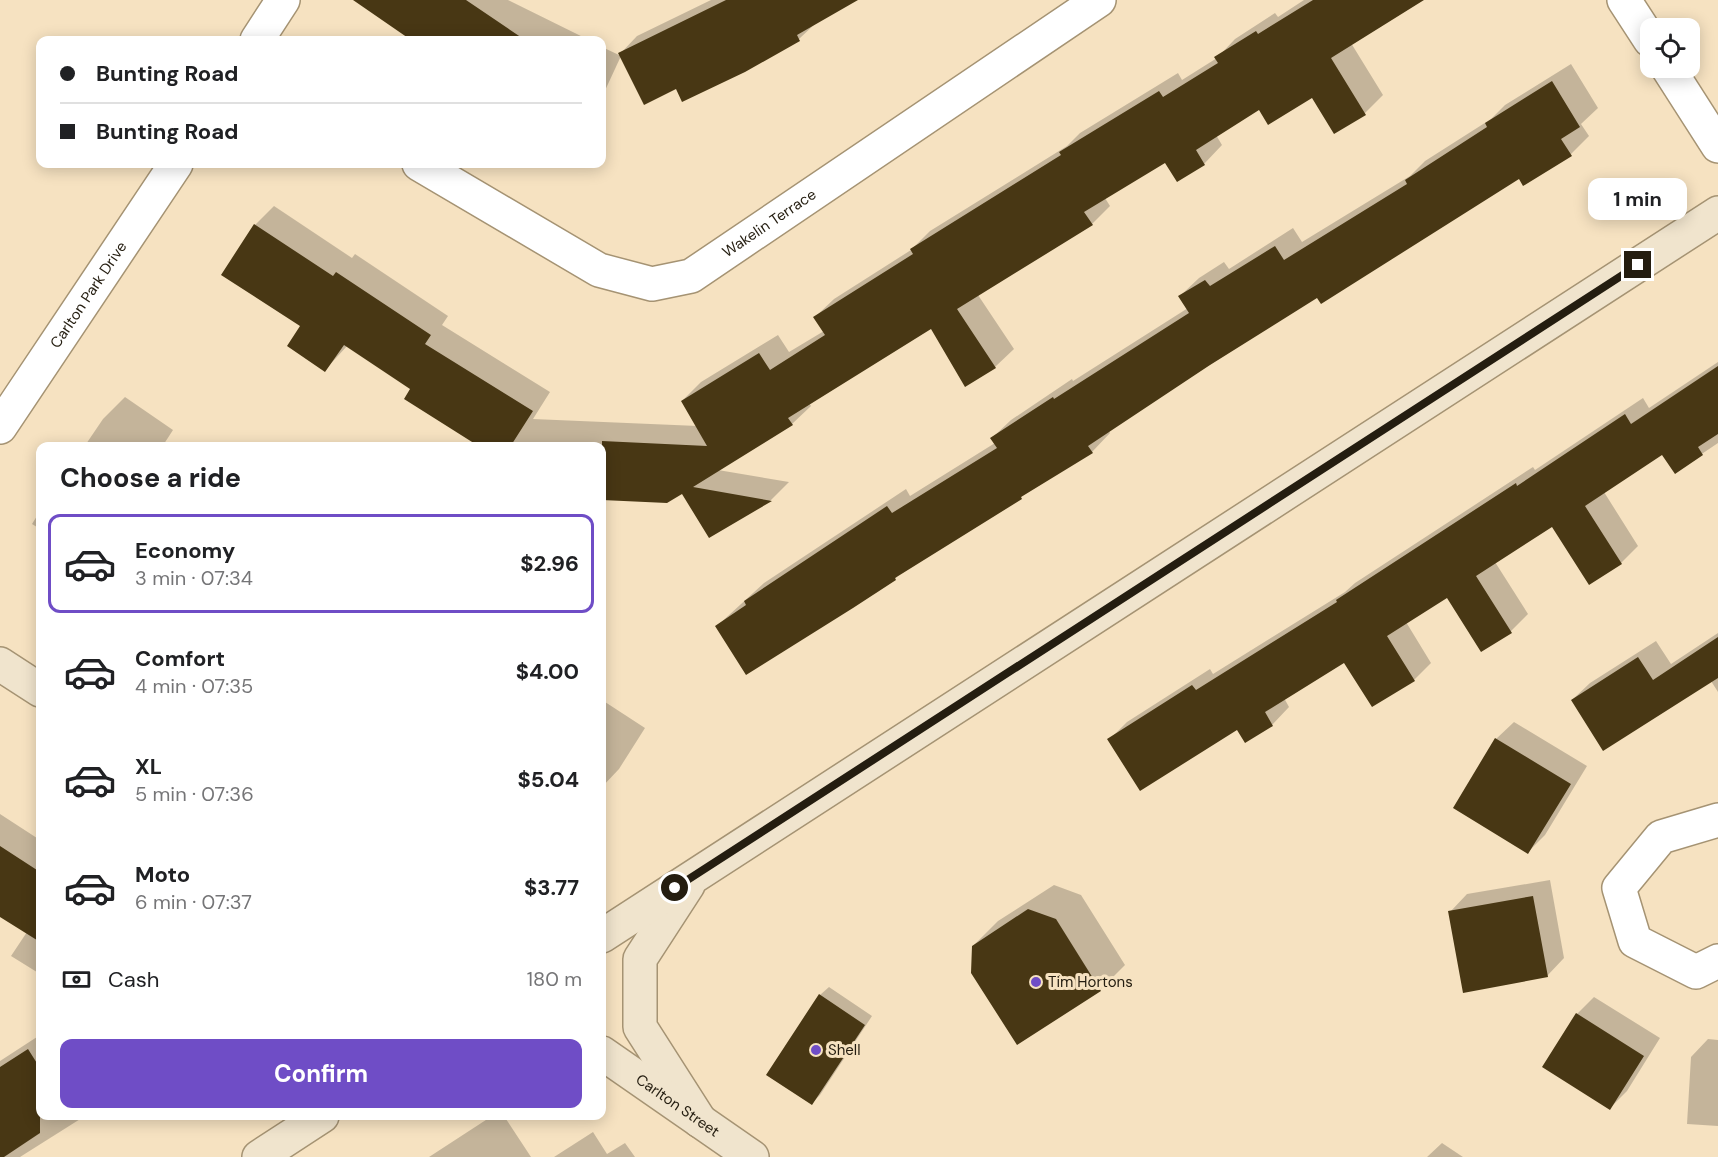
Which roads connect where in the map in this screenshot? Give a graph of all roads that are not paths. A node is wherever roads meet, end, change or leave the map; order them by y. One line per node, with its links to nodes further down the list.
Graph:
1 (283, 0): 5 (street)
2 (1100, 0): 9 (street, Wakelin Terrace)
3 (1624, 0): 4 (street)
4 (1640, 25)
5 (260, 36)
6 (1674, 78): 7 (street)
7 (1718, 146)
8 (173, 168): 11 (street, Carlton Park Drive)
9 (426, 168)
10 (1718, 213): 15 (main road)
11 (0, 427)
12 (0, 663): 13 (main road)
13 (36, 687)
14 (1718, 820): 17 (street)
15 (694, 876): 16 (main road); 20 (main road)
16 (606, 933)
17 (1718, 961)
18 (606, 1056): 20 (main road, Carlton Street)
19 (313, 1120): 21 (main road)
20 (700, 1121): 23 (main road, Carlton Street)
21 (296, 1127): 22 (main road)
22 (259, 1157)
23 (752, 1157)

